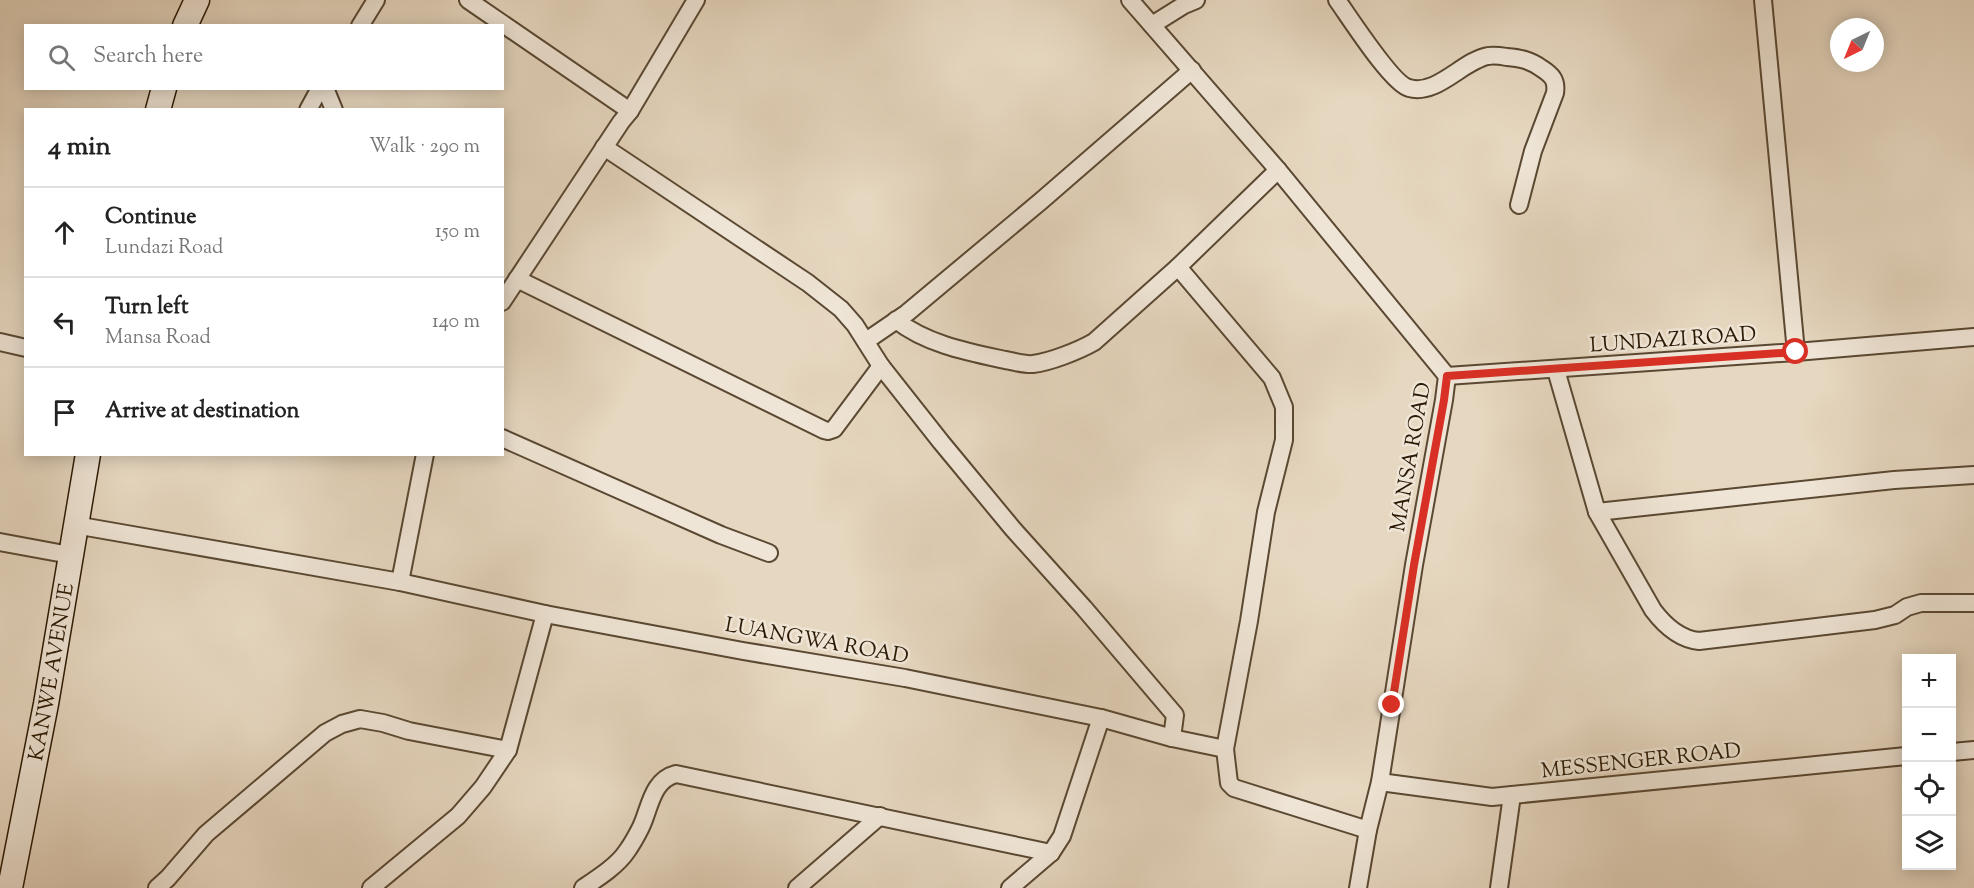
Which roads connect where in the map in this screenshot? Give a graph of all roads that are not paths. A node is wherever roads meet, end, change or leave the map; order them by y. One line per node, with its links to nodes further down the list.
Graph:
1 (196, 0): 9 (main road)
2 (376, 0): 10 (street)
3 (468, 0): 11 (street)
4 (696, 0): 21 (street)
5 (1130, 0): 13 (street, MANSA ROAD)
6 (1196, 0): 13 (street)
7 (1337, 0): 24 (street)
8 (1763, 0): 33 (street)
9 (186, 24)
10 (361, 24)
11 (503, 24)
12 (504, 25): 21 (street)
13 (1152, 25): 14 (street, MANSA ROAD)
14 (1192, 70): 23 (street, MANSA ROAD); 28 (street)
15 (163, 90): 18 (main road)
16 (322, 90): 19 (street)
17 (324, 90): 20 (street)
18 (159, 108)
19 (309, 108)
20 (333, 108)
21 (630, 111): 22 (street)
22 (604, 147): 26 (street); 30 (street)
23 (1278, 170): 25 (street); 36 (street, MANSA ROAD)
24 (1519, 205)
25 (1178, 267): 28 (street); 51 (street)
26 (517, 279): 27 (street); 34 (street)
27 (504, 299)
28 (896, 320): 30 (street)
29 (1974, 337): 33 (street, LUNDAZI ROAD)
30 (866, 340): 34 (street)
31 (0, 342): 32 (street)
32 (24, 348)
33 (1796, 352): 35 (street, LUNDAZI ROAD)
34 (881, 366): 50 (street)
35 (1556, 370): 36 (street, LUNDAZI ROAD); 41 (street)
36 (1447, 376): 56 (street, MANSA ROAD)
37 (504, 439): 44 (street)
38 (88, 456): 42 (main road, KANWE AVENUE)
39 (425, 456): 46 (street)
40 (1974, 475): 41 (street)
41 (1597, 512): 47 (street)
42 (75, 525): 45 (main road, KANWE AVENUE); 46 (street, LUANGWA ROAD)
43 (0, 542): 45 (street)
44 (769, 552)
45 (70, 555): 61 (main road, KANWE AVENUE)
46 (400, 582): 48 (street, LUANGWA ROAD)
47 (1974, 603)
48 (545, 614): 49 (street, LUANGWA ROAD); 52 (street)
49 (1101, 718): 50 (street, LUANGWA ROAD); 60 (street)
50 (1172, 738): 51 (street, LUANGWA ROAD)
51 (1225, 749): 59 (street)
52 (508, 750): 62 (street); 63 (street)
53 (1974, 750): 54 (street)
54 (1956, 752)
55 (1902, 756): 57 (street, MESSENGER ROAD)
56 (1380, 782): 57 (street, MESSENGER ROAD); 59 (street, MANSA ROAD)
57 (1512, 795): 68 (street)
58 (880, 816): 60 (street); 64 (street); 65 (street)
59 (1368, 830): 67 (street, MANSA ROAD)
60 (1051, 853): 66 (street)
61 (10, 888)
62 (157, 888)
63 (371, 888)
64 (583, 888)
65 (797, 888)
66 (1010, 888)
67 (1358, 888)
68 (1499, 888)

